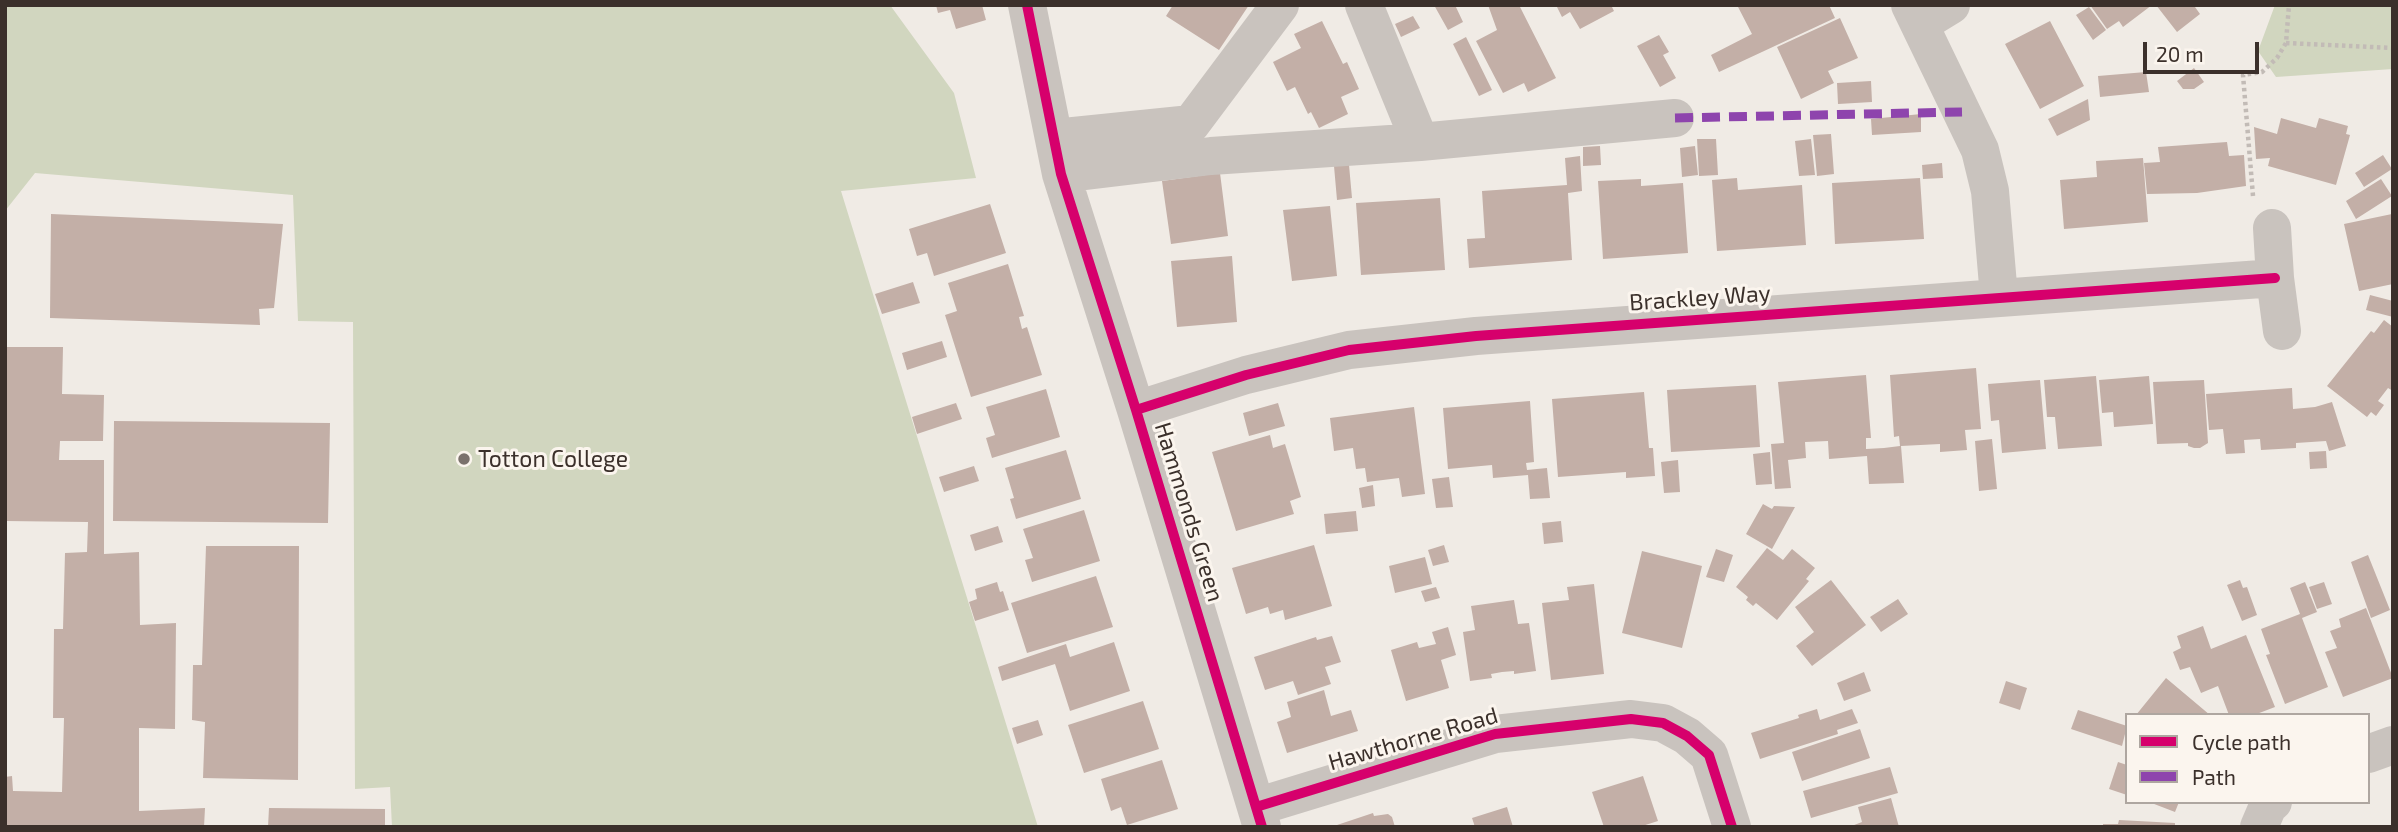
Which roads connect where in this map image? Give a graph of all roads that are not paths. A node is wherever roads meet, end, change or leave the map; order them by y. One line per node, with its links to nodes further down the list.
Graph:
1 (1027, 5): 7 (street, Hammonds Green)
2 (1280, 5): 7 (street)
3 (1364, 5): 6 (street)
4 (1927, 12): 10 (street)
5 (1675, 118): 6 (street)
6 (1420, 142): 7 (street)
7 (1058, 156): 12 (street, Hammonds Green)
8 (2272, 228): 9 (street)
9 (2275, 278): 10 (street, Brackley Way); 11 (street)
10 (1999, 297): 12 (street, Brackley Way)
11 (2282, 331)
12 (1136, 410): 16 (street, Hammonds Green)
13 (2393, 745): 14 (street)
14 (2370, 753)
15 (2271, 804): 18 (street)
16 (1259, 817): 17 (street, Hawthorne Road)
17 (1732, 827)
18 (2259, 827)

